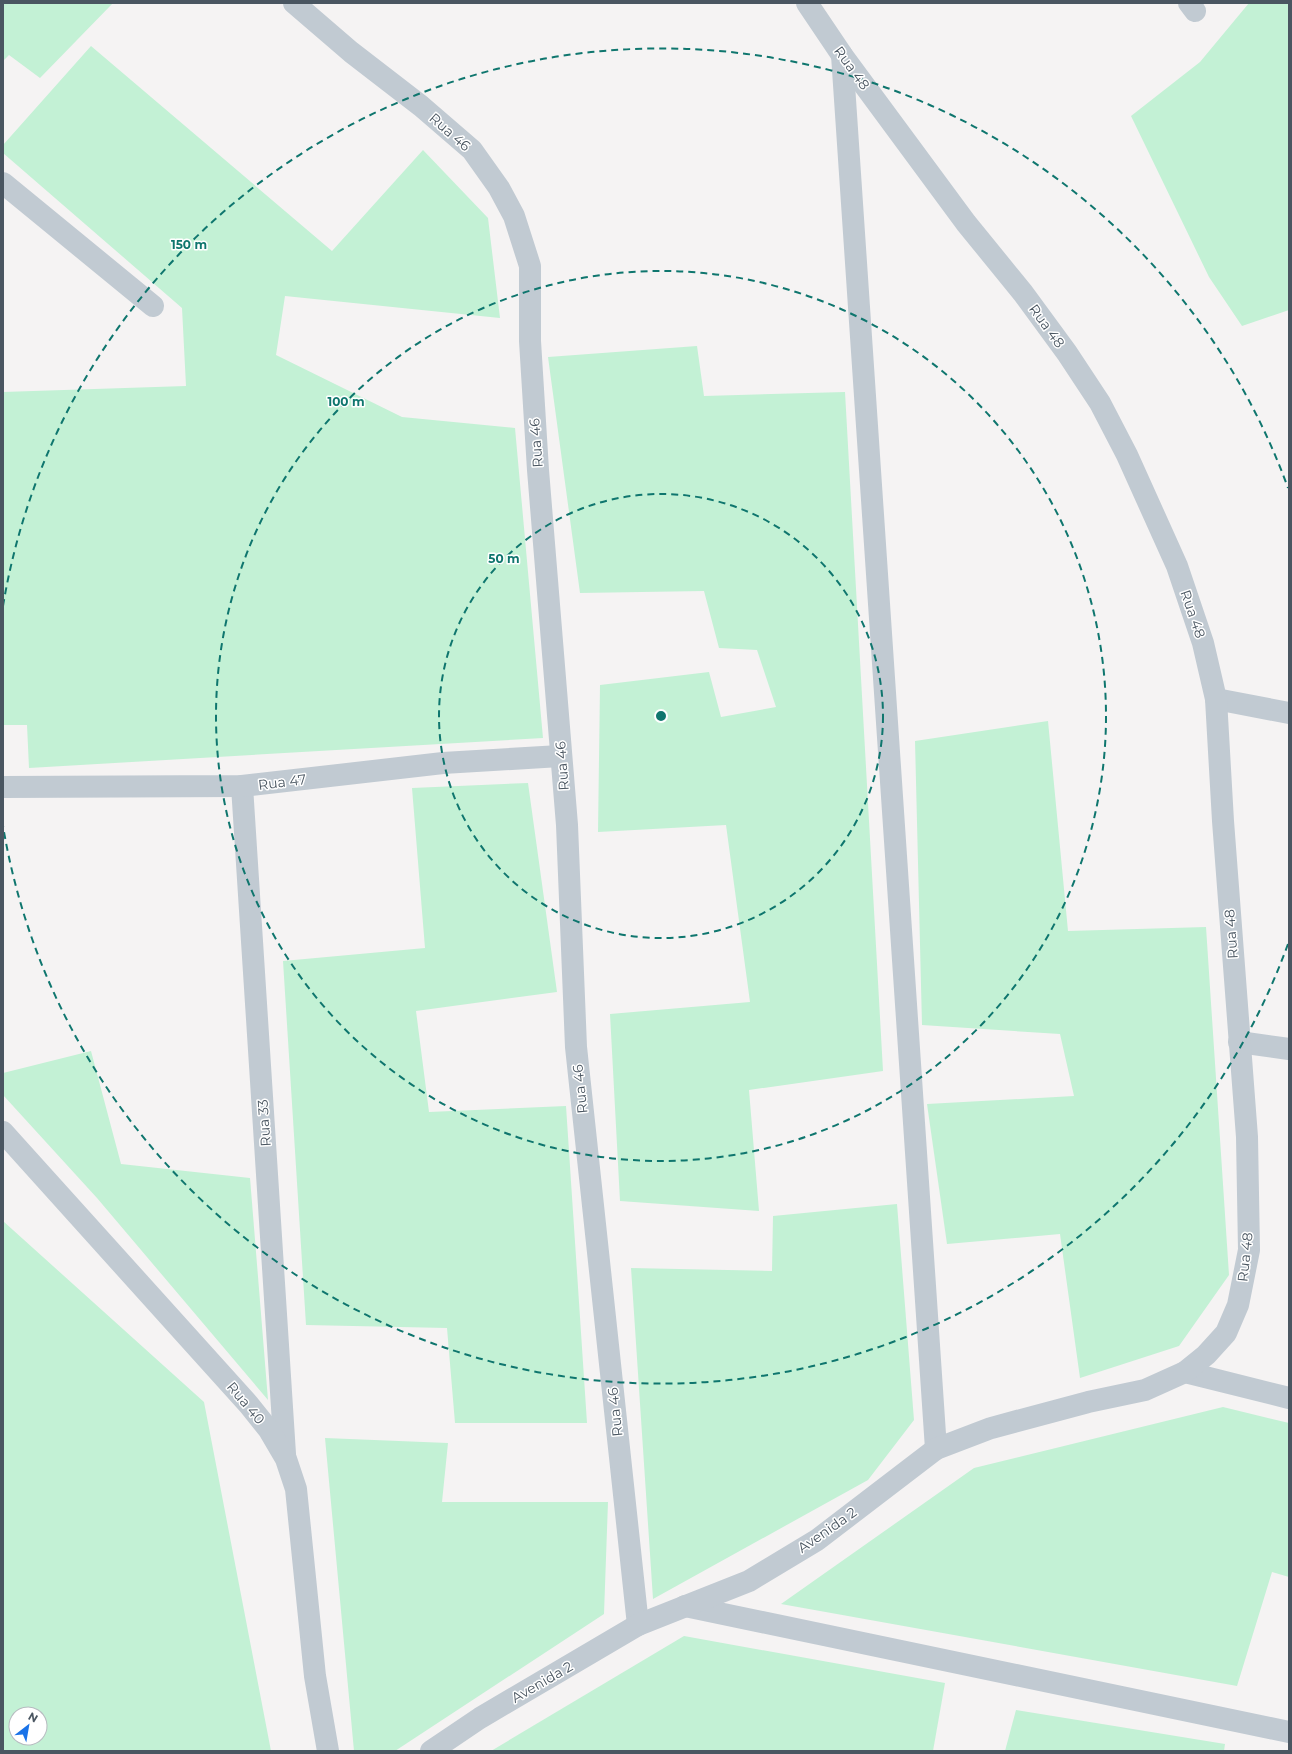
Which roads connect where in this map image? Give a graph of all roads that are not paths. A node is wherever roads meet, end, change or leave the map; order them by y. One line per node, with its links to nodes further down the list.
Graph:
1 (294, 3): 8 (street, Rua 46)
2 (807, 3): 3 (street, Rua 48)
3 (842, 55): 6 (street, Rua 48); 17 (street)
4 (3, 183): 5 (street)
5 (153, 306)
6 (1216, 700): 7 (street); 11 (street, Rua 48)
7 (1289, 713)
8 (560, 756): 9 (street, Rua 47); 20 (street, Rua 46)
9 (242, 786): 10 (street, Rua 47); 18 (street, Rua 33)
10 (3, 787)
11 (1239, 1042): 12 (street); 14 (street, Rua 48)
12 (1289, 1049)
13 (3, 1132): 18 (street, Rua 40)
14 (1226, 1333): 15 (street, Avenida 2)
15 (1185, 1372): 16 (street); 17 (street, Avenida 2)
16 (1289, 1398)
17 (936, 1449): 19 (street, Avenida 2)
18 (286, 1459): 22 (street, Rua 40)
19 (685, 1606): 20 (street, Avenida 2); 21 (street)
20 (638, 1625): 23 (street, Avenida 2)
21 (1289, 1732)
22 (328, 1751)
23 (431, 1751)

